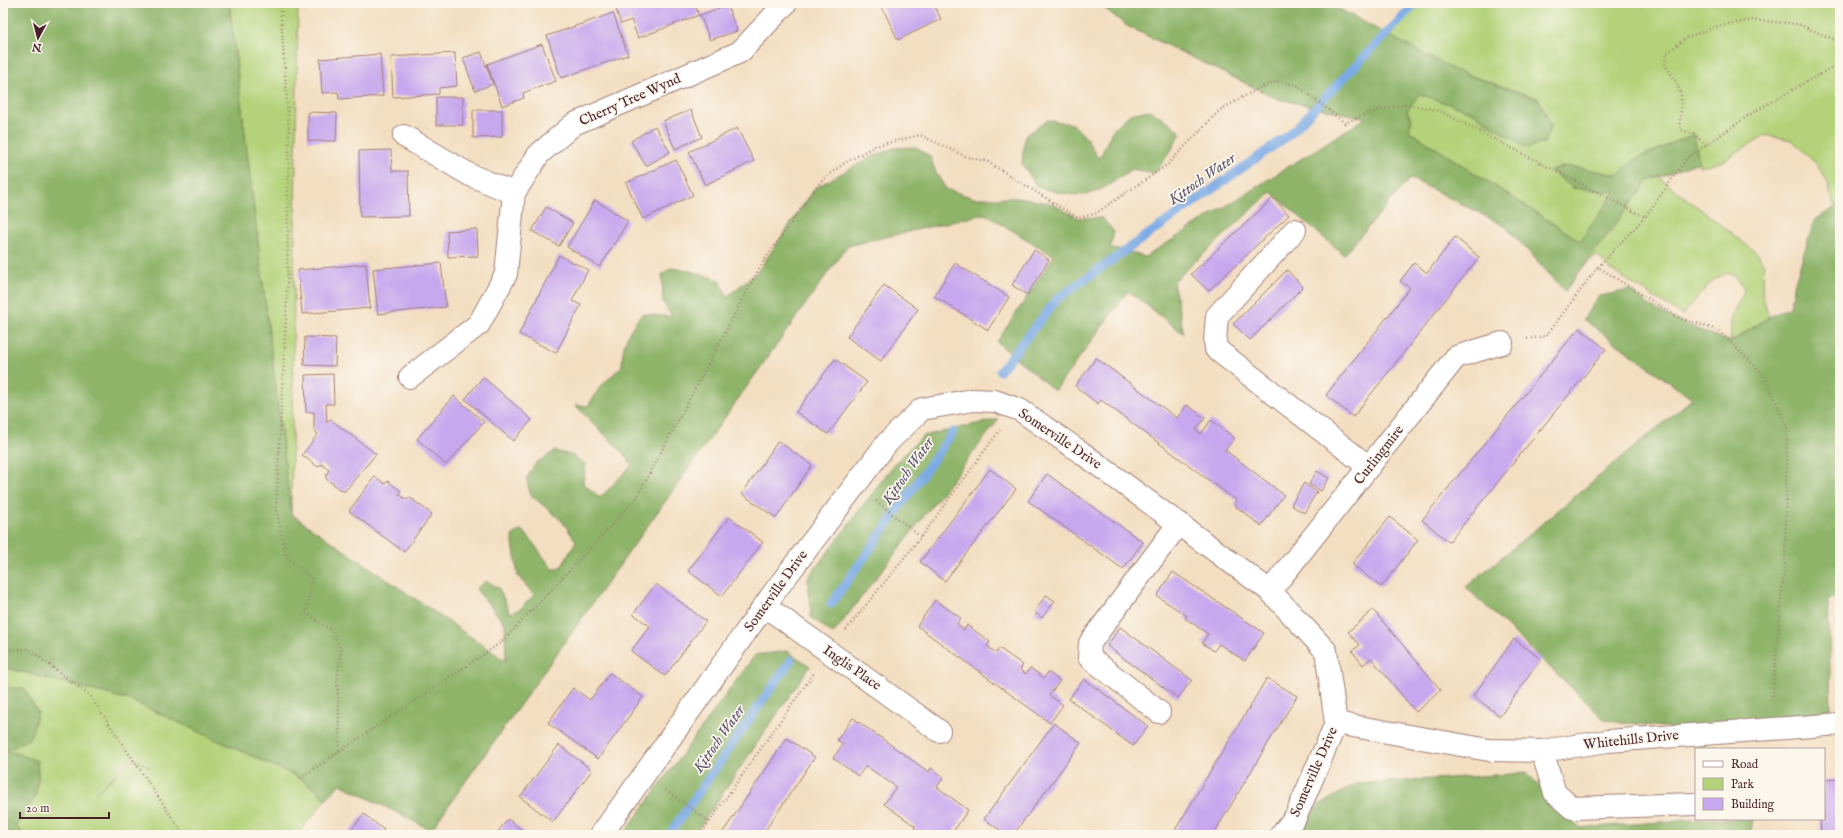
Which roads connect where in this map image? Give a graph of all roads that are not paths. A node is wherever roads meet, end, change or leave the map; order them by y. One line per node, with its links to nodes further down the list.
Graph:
1 (786, 3): 3 (street, Cherry Tree Wynd)
2 (404, 136): 3 (street)
3 (514, 193): 6 (street, Cherry Tree Wynd)
4 (1295, 230): 7 (street)
5 (1502, 343): 7 (street, Curlingmire)
6 (410, 377)
7 (1370, 468): 9 (street, Curlingmire)
8 (1179, 523): 9 (street, Somerville Drive); 10 (street, Somerville Drive); 11 (street)
9 (1270, 591): 12 (street, Somerville Drive)
10 (765, 606): 14 (street, Inglis Place); 17 (street, Somerville Drive)
11 (1159, 712)
12 (1336, 723): 15 (street, Whitehills Drive); 18 (street, Somerville Drive)
13 (1840, 724): 15 (street, Whitehills Drive)
14 (940, 731)
15 (1542, 751): 16 (street)
16 (1695, 804)
17 (601, 835)
18 (1280, 835)

